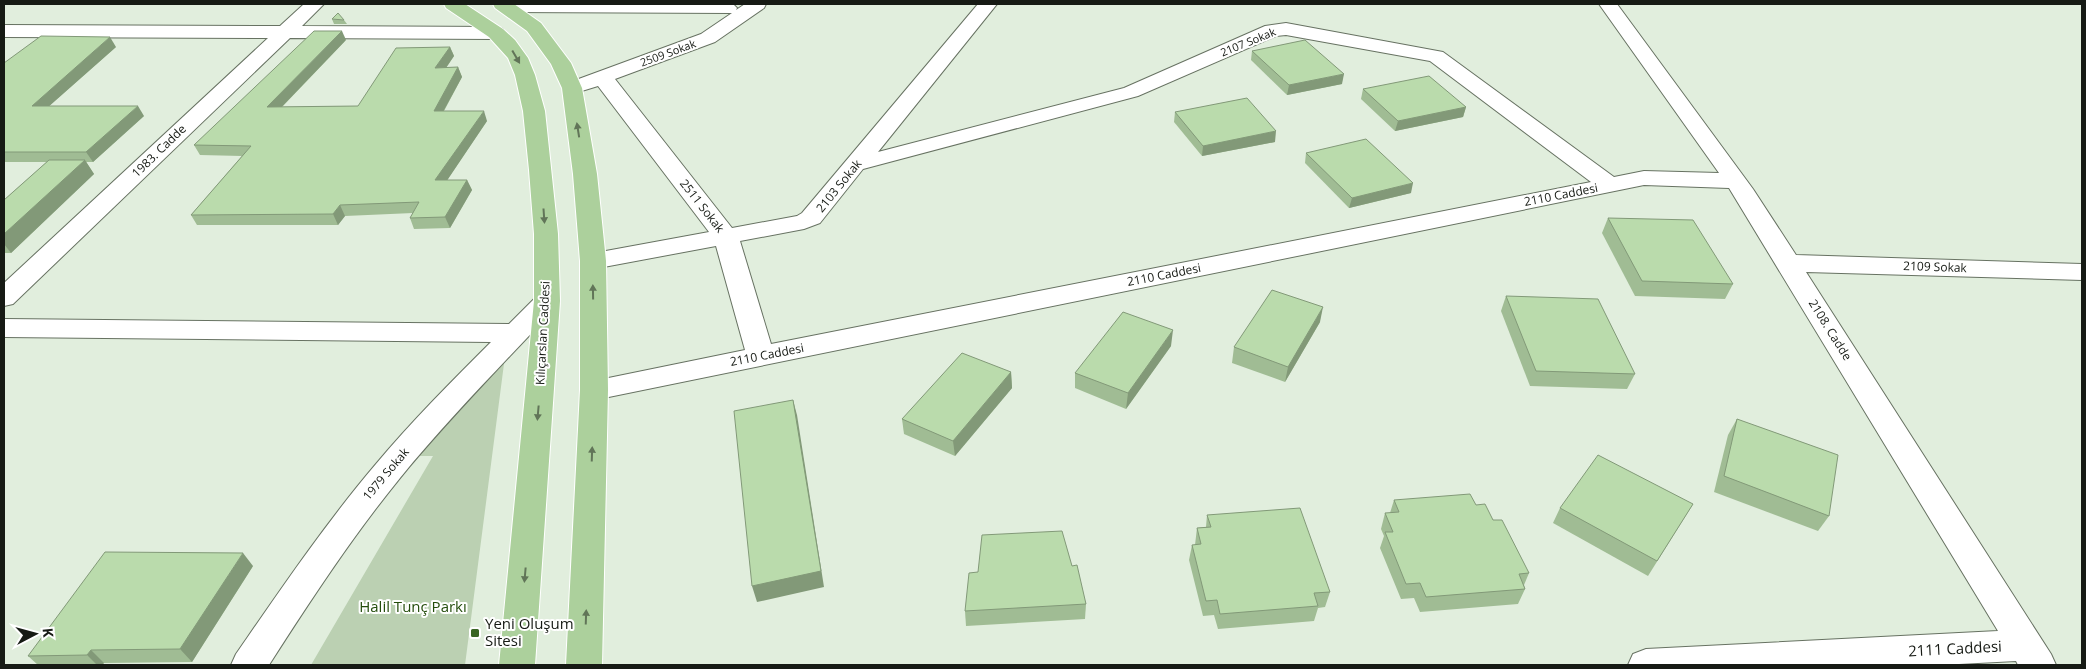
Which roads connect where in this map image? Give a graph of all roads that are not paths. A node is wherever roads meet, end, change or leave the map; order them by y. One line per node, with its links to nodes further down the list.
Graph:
1 (315, 4): 9 (street, 1983. Cadde)
2 (453, 4): 10 (main road, Kılıçarslan Caddesi)
3 (756, 4): 11 (street, 2509 Sokak)
4 (988, 4): 13 (street, 2103 Sokak)
5 (1608, 4): 14 (street, 2108. Cadde)
6 (504, 5): 7 (street); 12 (main road)
7 (728, 8)
8 (4, 31): 9 (street)
9 (285, 32): 10 (street); 20 (street, 1983. Cadde)
10 (496, 33): 21 (main road, Kılıçarslan Caddesi, one-way to 21)
11 (602, 77): 12 (street, 2509 Sokak); 16 (street, 2511 Sokak)
12 (572, 88): 17 (main road, one-way to 12)
13 (857, 164): 15 (street, 2107 Sokak); 16 (street, 2103 Sokak)
14 (1735, 180): 15 (street, 2110 Caddesi); 18 (street, 2108. Cadde)
15 (1610, 185): 24 (street, 2110 Caddesi)
16 (726, 237): 17 (street, 2103 Sokak); 24 (street, 2511 Sokak)
17 (593, 261): 25 (main road, one-way to 17)
18 (1788, 263): 19 (street, 2109 Sokak); 26 (street, 2108. Cadde)
19 (2082, 272)
20 (4, 298)
21 (547, 301): 23 (street, 1979 Sokak); 28 (main road, Kılıçarslan Caddesi, one-way to 28)
22 (4, 328): 23 (street)
23 (517, 333): 27 (street, 1979 Sokak)
24 (761, 356): 25 (street, 2110 Caddesi)
25 (594, 390): 29 (main road, one-way to 25)
26 (2031, 655): 30 (street, 2111 Caddesi)
27 (249, 665)
28 (517, 665)
29 (584, 665)
30 (1646, 665)

